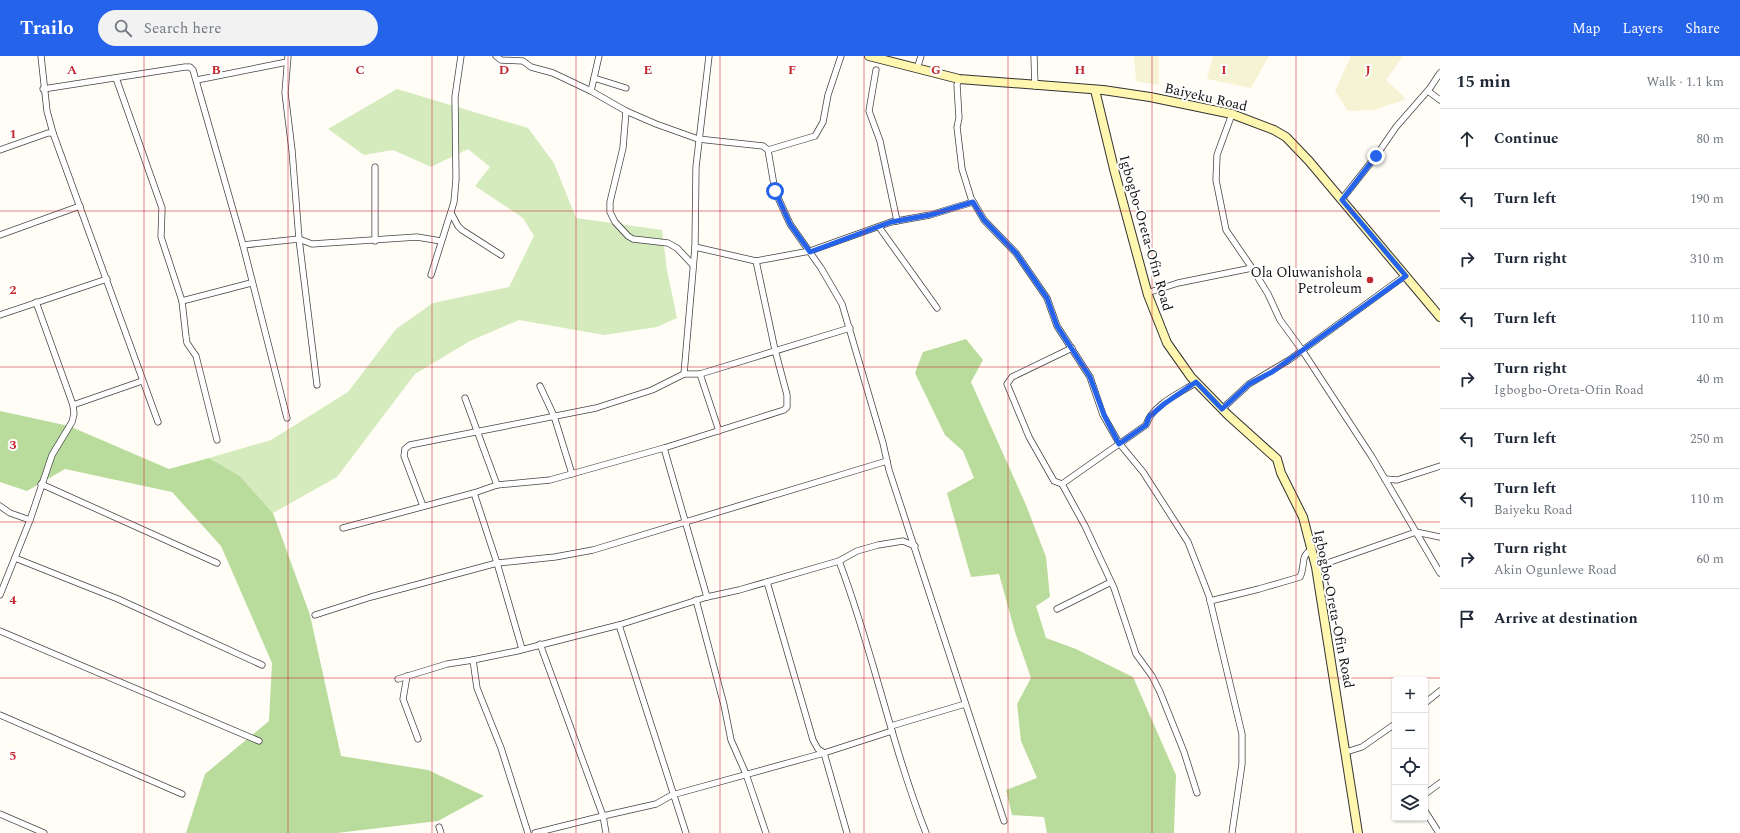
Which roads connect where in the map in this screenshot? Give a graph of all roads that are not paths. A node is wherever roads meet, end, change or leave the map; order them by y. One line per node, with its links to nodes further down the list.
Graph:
1 (41, 56): 20 (street)
2 (461, 56): 35 (street)
3 (496, 56): 22 (street)
4 (599, 56): 15 (street)
5 (709, 56): 28 (street)
6 (841, 56): 30 (street)
7 (869, 56): 11 (street, Baiyeku Road)
8 (921, 56): 11 (street)
9 (1034, 56): 18 (street)
10 (288, 59): 17 (street); 39 (street)
11 (917, 69): 16 (street, Baiyeku Road)
12 (876, 70): 36 (street)
13 (1440, 73): 23 (street)
14 (116, 78): 17 (street); 20 (street); 54 (street)
15 (594, 78): 19 (street); 22 (street)
16 (959, 79): 18 (street, Baiyeku Road); 33 (street)
17 (197, 80): 42 (street)
18 (1035, 86): 21 (street, Baiyeku Road)
19 (626, 88)
20 (44, 89): 27 (street)
21 (1095, 90): 26 (street, Baiyeku Road); 53 (street, Igbogbo-Oreta-Ofin Road)
22 (591, 91): 25 (street)
23 (1428, 91): 24 (street); 32 (street)
24 (1440, 100)
25 (626, 111): 28 (street); 47 (street)
26 (1232, 114): 32 (street, Baiyeku Road); 48 (street)
27 (53, 133): 29 (street); 34 (street)
28 (698, 139): 30 (street); 43 (street)
29 (0, 150)
30 (768, 150): 44 (street)
31 (375, 167): 40 (street)
32 (1342, 200): 50 (street, Baiyeku Road)
33 (973, 202): 36 (street); 60 (street)
34 (80, 206): 38 (street); 51 (street)
35 (451, 213): 41 (street); 45 (street)
36 (897, 221): 37 (street)
37 (879, 227): 44 (street); 56 (street)
38 (0, 235)
39 (299, 239): 40 (street); 42 (street); 67 (street)
40 (375, 241): 41 (street)
41 (441, 241): 49 (street)
42 (243, 245): 52 (street)
43 (695, 247): 46 (street); 47 (street)
44 (810, 252): 46 (street); 59 (street)
45 (501, 255)
46 (756, 261): 61 (street)
47 (692, 264): 63 (street)
48 (1252, 268): 53 (street); 62 (street)
49 (431, 275)
50 (1406, 276): 58 (street, Baiyeku Road); 62 (street)
51 (107, 279): 55 (street); 65 (street)
52 (251, 283): 54 (street); 73 (street)
53 (1147, 293): 66 (street, Igbogbo-Oreta-Ofin Road)
54 (182, 301): 77 (street)
55 (36, 302): 57 (street); 70 (street)
56 (937, 308)
57 (0, 315)
58 (1440, 317)
59 (850, 328): 61 (street); 80 (street)
60 (1072, 348): 78 (street); 86 (street)
61 (775, 350): 64 (street); 76 (street)
62 (1302, 350): 71 (street); 83 (street)
63 (684, 374): 64 (street); 72 (street)
64 (700, 374): 76 (street)
65 (142, 381): 70 (street); 74 (street)
66 (1196, 382): 71 (street, Igbogbo-Oreta-Ofin Road); 78 (street)
67 (317, 385)
68 (540, 386): 72 (street)
69 (465, 398): 75 (street)
70 (73, 405): 85 (street)
71 (1222, 409): 98 (street, Igbogbo-Oreta-Ofin Road)
72 (554, 416): 75 (street); 82 (street)
73 (287, 418)
74 (158, 422)
75 (478, 430): 87 (street); 91 (street)
76 (719, 431): 79 (street)
77 (217, 440)
78 (1119, 444): 86 (street); 110 (street)
79 (664, 448): 82 (street); 93 (street)
80 (887, 461): 93 (street); 97 (street)
81 (1440, 466): 84 (street)
82 (572, 474): 87 (street)
83 (1385, 479): 84 (street); 88 (street)
84 (1398, 480): 88 (street)
85 (42, 484): 92 (street); 101 (street)
86 (1062, 484): 106 (street)
87 (497, 486): 89 (street)
88 (1391, 490): 95 (street)
89 (474, 493): 91 (street); 102 (street)
90 (0, 506): 92 (street)
91 (424, 506): 94 (street)
92 (30, 520): 99 (street)
93 (685, 521): 102 (street); 108 (street)
94 (343, 528)
95 (1416, 532): 96 (street); 103 (street); 104 (street)
96 (1440, 537)
97 (915, 546): 100 (street); 123 (street)
98 (1312, 550): 103 (street, Igbogbo-Oreta-Ofin Road); 110 (street)
99 (15, 558): 107 (street); 118 (street)
100 (839, 561): 105 (street); 126 (street)
101 (217, 563)
102 (497, 563): 112 (street); 116 (street)
103 (1316, 568): 129 (street, Igbogbo-Oreta-Ofin Road)
104 (1440, 573)
105 (767, 582): 108 (street); 130 (street)
106 (1111, 582): 111 (street); 134 (street)
107 (0, 595)
108 (707, 596): 109 (street)
109 (696, 600): 113 (street); 131 (street)
110 (1210, 601): 151 (street)
111 (1057, 609)
112 (315, 615)
113 (619, 625): 115 (street); 136 (street)
114 (0, 631): 128 (street)
115 (540, 644): 116 (street); 138 (street)
116 (522, 649): 117 (street)
117 (473, 660): 119 (street); 144 (street)
118 (262, 665)
119 (407, 676): 120 (street); 127 (street)
120 (398, 679)
121 (1440, 691): 122 (street)
122 (1428, 700)
123 (965, 704): 126 (street); 140 (street)
124 (0, 716): 135 (street)
125 (1392, 726): 129 (street)
126 (891, 729): 130 (street); 150 (street)
127 (418, 739)
128 (259, 741)
129 (1346, 752): 152 (street, Igbogbo-Oreta-Ofin Road)
130 (824, 753): 131 (street); 149 (street)
131 (746, 774): 136 (street); 148 (street)
132 (1440, 783): 133 (street)
133 (1428, 792)
134 (1197, 793)
135 (182, 794)
136 (672, 795): 138 (street); 147 (street)
137 (0, 814): 142 (street)
138 (603, 816): 145 (street); 146 (street)
139 (1428, 816): 153 (street)
140 (1004, 821)
141 (438, 827): 143 (street)
142 (44, 833)
143 (442, 833)
144 (528, 833)
145 (535, 833)
146 (606, 833)
147 (686, 833)
148 (766, 833)
149 (848, 833)
150 (926, 833)
151 (1232, 833)
152 (1358, 833)
153 (1439, 833)

